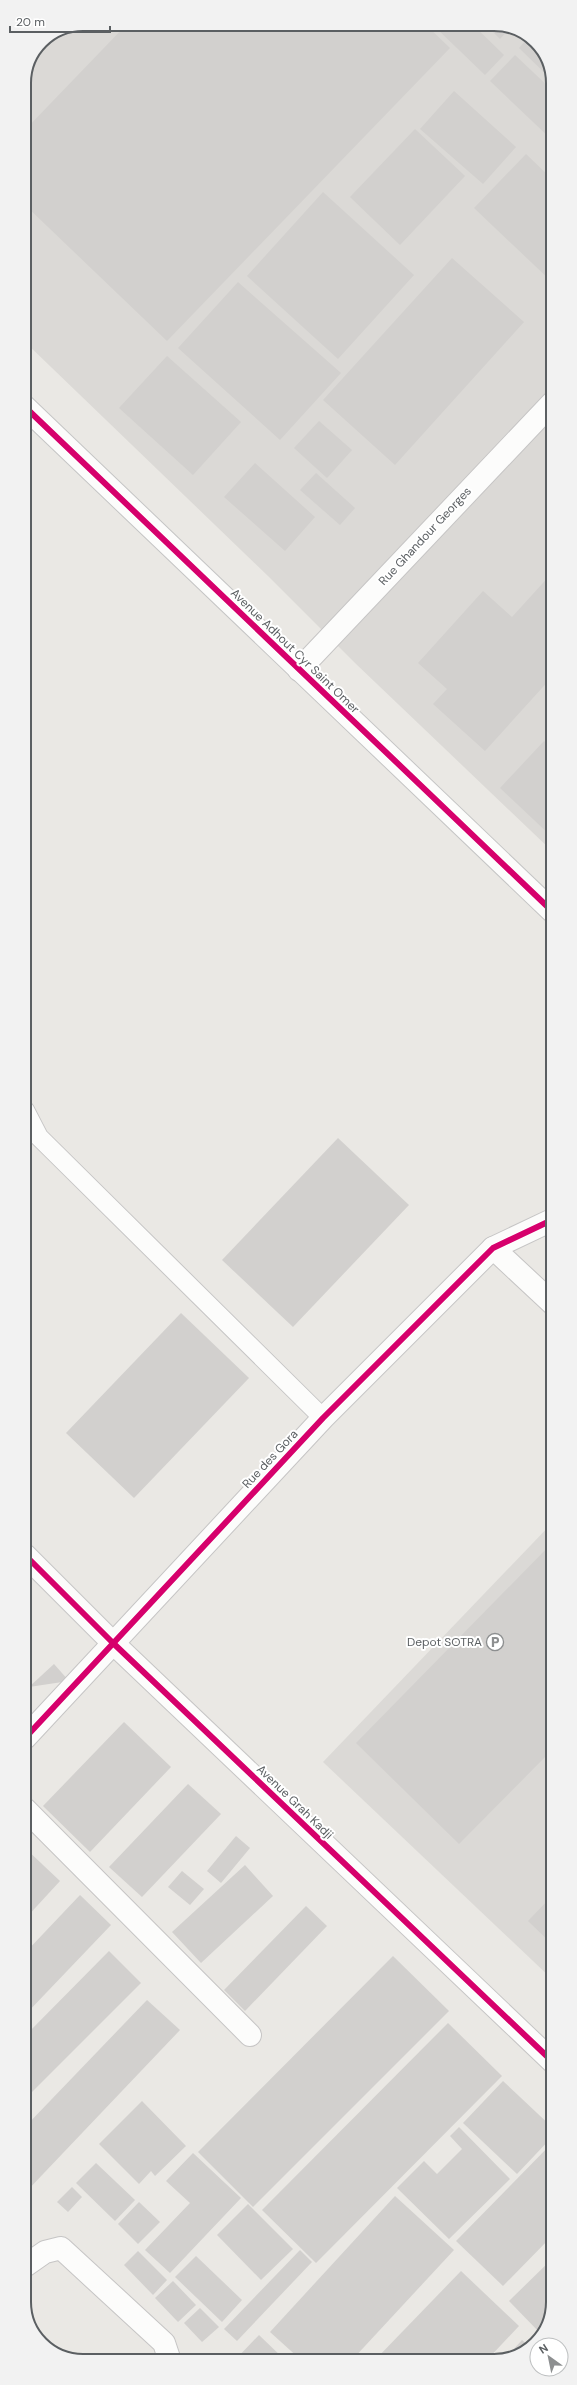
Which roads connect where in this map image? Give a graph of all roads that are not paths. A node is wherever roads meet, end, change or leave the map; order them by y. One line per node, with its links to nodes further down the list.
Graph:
1 (546, 409): 3 (street, Rue Ghandour Georges)
2 (31, 413): 3 (street, Avenue Adhout Cyr Saint Omer)
3 (299, 670): 4 (street, Avenue Adhout Cyr Saint Omer)
4 (546, 905)
5 (31, 1123): 9 (lane)
6 (546, 1223): 7 (street, Rue des Gora)
7 (492, 1248): 8 (street); 9 (street, Rue des Gora)
8 (546, 1298)
9 (323, 1418): 11 (street, Rue des Gora)
10 (31, 1561): 11 (street, Avenue Grah Kadji)
11 (113, 1643): 12 (street, Rue des Gora); 15 (street, Avenue Grah Kadji)
12 (31, 1732)
13 (31, 1815): 14 (street)
14 (250, 2035)
15 (546, 2055)
16 (31, 2262): 17 (street)
17 (168, 2354)

